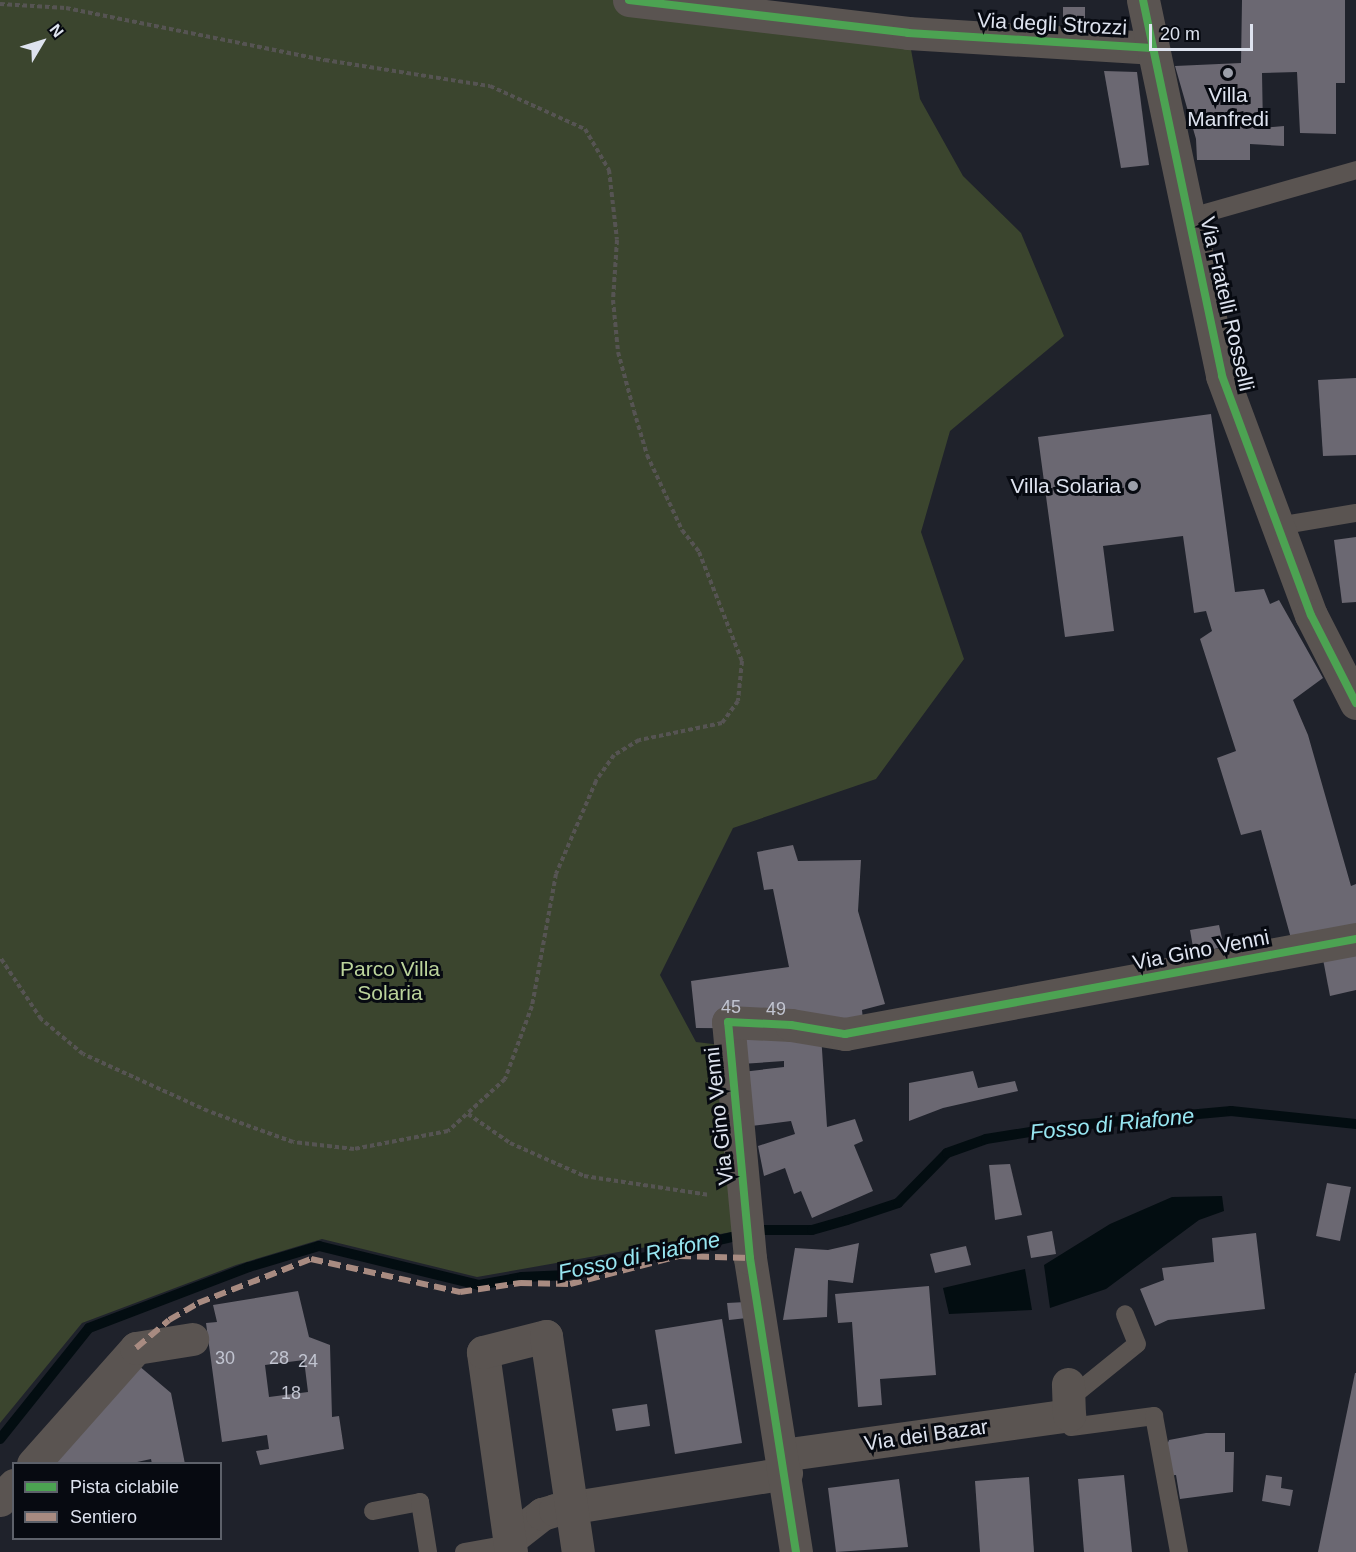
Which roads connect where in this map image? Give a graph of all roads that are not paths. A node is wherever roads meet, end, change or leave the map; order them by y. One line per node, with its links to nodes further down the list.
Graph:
1 (629, 0): 3 (street, Via degli Strozzi)
2 (1143, 0): 3 (street, Via Fratelli Rosselli)
3 (1152, 48): 5 (street, Via Fratelli Rosselli)
4 (1356, 170): 5 (lane)
5 (1188, 218): 7 (street, Via Fratelli Rosselli)
6 (1356, 513): 7 (lane)
7 (1278, 526): 8 (street, Via Fratelli Rosselli)
8 (1356, 703)
9 (1356, 939): 14 (street, Via Gino Venni)
10 (1125, 1314): 12 (lane)
11 (192, 1340): 13 (street)
12 (1069, 1406): 14 (street, Via dei Bazar); 24 (lane)
13 (35, 1462)
14 (784, 1464): 17 (street, Via dei Bazar); 23 (street, Via Gino Venni)
15 (12, 1487): 16 (street)
16 (0, 1500)
17 (573, 1507): 19 (street, Via dei Bazar); 19 (street); 22 (street)
18 (373, 1511): 20 (lane)
19 (510, 1545): 21 (lane)
20 (428, 1552)
21 (464, 1552)
22 (578, 1552)
23 (796, 1552)
24 (1179, 1552)

